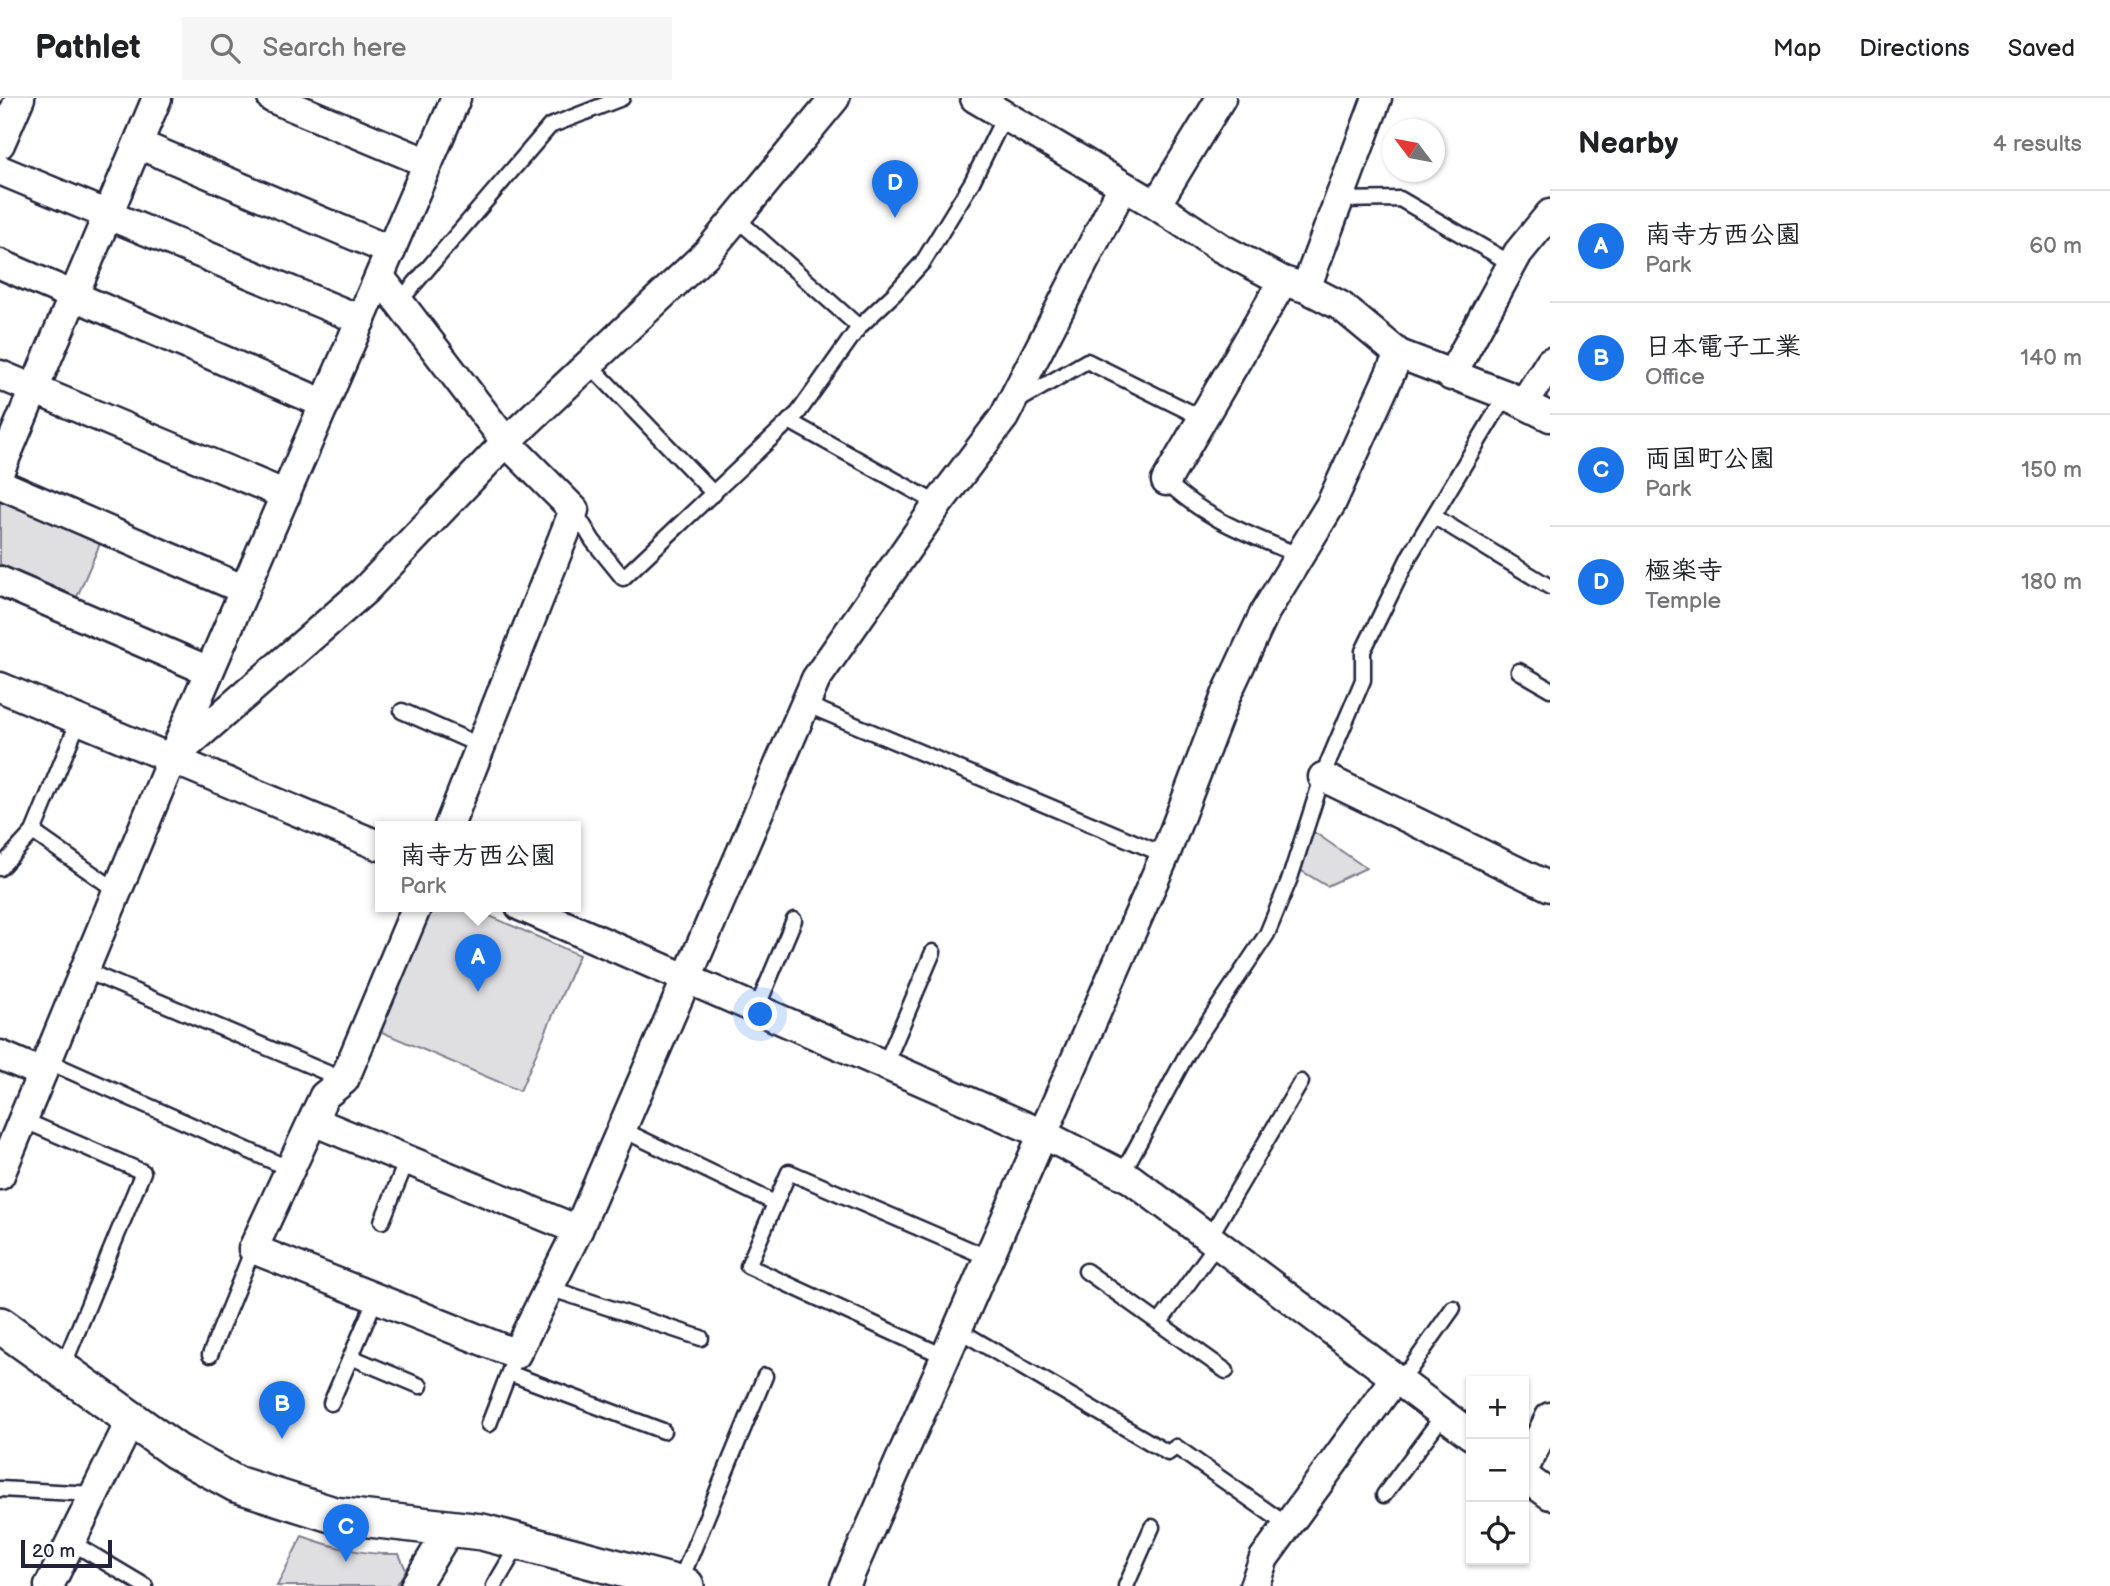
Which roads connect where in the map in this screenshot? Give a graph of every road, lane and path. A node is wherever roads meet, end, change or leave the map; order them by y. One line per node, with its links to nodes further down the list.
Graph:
1 (20, 98): 11 (street)
2 (157, 98): 12 (street)
3 (272, 98): 13 (street)
4 (456, 98): 13 (street)
5 (622, 98): 27 (lane)
6 (835, 98): 20 (street)
7 (975, 98): 10 (street)
8 (1221, 98): 17 (street)
9 (1377, 98): 16 (street)
10 (1004, 117): 15 (street); 29 (lane)
11 (0, 144)
12 (138, 144): 18 (street); 21 (street)
13 (428, 163): 21 (street)
14 (0, 170): 18 (street)
15 (1123, 186): 17 (street); 38 (street)
16 (1338, 200): 23 (lane); 25 (street)
17 (1156, 205): 25 (street)
18 (108, 214): 26 (street); 28 (street)
19 (1550, 214): 23 (street)
20 (736, 218): 29 (lane); 32 (street)
21 (391, 250): 24 (street)
22 (0, 264): 26 (street)
23 (1512, 264): 34 (street)
24 (380, 276): 27 (street); 28 (street)
25 (1294, 285): 30 (street); 40 (street)
26 (73, 295): 35 (street); 37 (street)
27 (399, 302): 42 (street)
28 (361, 320): 37 (street)
29 (859, 327): 41 (lane)
30 (1399, 354): 34 (street); 51 (street)
31 (1550, 362): 36 (street)
32 (589, 364): 42 (street); 46 (lane)
33 (0, 375): 35 (street)
34 (1451, 376): 36 (street)
35 (34, 389): 43 (street); 47 (street)
36 (1515, 399): 39 (street); 50 (lane)
37 (325, 404): 47 (street)
38 (1009, 407): 40 (lane); 48 (street)
39 (1550, 417)
40 (1202, 418): 44 (street)
41 (789, 421): 46 (lane); 48 (lane)
42 (506, 442): 49 (street); 63 (street)
43 (0, 470)
44 (1166, 481): 51 (lane)
45 (0, 484): 54 (street)
46 (714, 494): 49 (lane)
47 (286, 495): 54 (street)
48 (938, 504): 59 (street)
49 (574, 510): 62 (street)
50 (1435, 517): 53 (lane); 64 (lane)
51 (1298, 555): 68 (street)
52 (0, 581): 55 (street)
53 (1550, 587)
54 (245, 590): 55 (street)
55 (209, 671): 63 (street)
56 (1519, 671): 58 (lane)
57 (0, 687): 61 (street)
58 (1550, 689)
59 (805, 704): 68 (lane); 77 (street)
60 (402, 711): 62 (lane)
61 (79, 720): 63 (street); 66 (lane)
62 (481, 746): 65 (street)
63 (172, 758): 67 (street); 71 (street)
64 (1323, 777): 70 (street); 90 (lane)
65 (452, 821)
66 (33, 832): 69 (lane); 71 (lane)
67 (375, 844)
68 (1165, 855): 87 (street)
69 (0, 868)
70 (1550, 887)
71 (117, 891): 76 (street)
72 (414, 912): 82 (street)
73 (534, 912): 77 (street)
74 (794, 920): 78 (lane)
75 (933, 952): 80 (lane)
76 (84, 970): 81 (street); 82 (lane)
77 (687, 978): 78 (street); 86 (street)
78 (757, 1008): 80 (street)
79 (0, 1055): 81 (street)
80 (886, 1065): 87 (street)
81 (45, 1067): 84 (street); 89 (lane)
82 (344, 1080): 85 (street)
83 (1301, 1082): 95 (lane)
84 (23, 1120): 91 (street); 110 (lane)
85 (313, 1121): 88 (street); 89 (street)
86 (621, 1129): 92 (lane); 94 (street)
87 (1043, 1134): 90 (street); 97 (street)
88 (407, 1160): 93 (lane); 94 (street)
89 (290, 1170): 96 (street)
90 (1122, 1174): 95 (street)
91 (0, 1175)
92 (775, 1203): 97 (lane); 108 (lane)
93 (382, 1221)
94 (578, 1230): 99 (street)
95 (1213, 1241): 102 (lane); 113 (street)
96 (253, 1249): 100 (street); 106 (lane)
97 (989, 1258): 104 (street)
98 (1086, 1271): 102 (lane)
99 (549, 1289): 105 (lane); 109 (street)
100 (376, 1298): 107 (lane); 109 (street)
101 (1453, 1308): 113 (lane)
102 (1160, 1322): 111 (lane)
103 (0, 1325): 110 (street)
104 (957, 1329): 108 (street); 128 (lane)
105 (701, 1338)
106 (210, 1355)
107 (351, 1357): 114 (lane); 115 (lane)
108 (946, 1357): 138 (street)
109 (512, 1364): 119 (lane); 120 (lane)
110 (62, 1370): 118 (street)
111 (1226, 1371)
112 (765, 1376): 133 (lane)
113 (1395, 1378): 116 (street); 128 (street)
114 (420, 1386)
115 (331, 1403)
116 (1444, 1414): 121 (street); 126 (lane)
117 (1550, 1417): 122 (street)
118 (131, 1420): 125 (street); 130 (street)
119 (489, 1424)
120 (663, 1431)
121 (1466, 1431)
122 (1529, 1459)
123 (1529, 1480): 127 (street)
124 (0, 1489): 125 (lane)
125 (94, 1494): 131 (street)
126 (1384, 1495)
127 (1550, 1496)
128 (1287, 1525): 140 (street)
129 (1152, 1527): 139 (lane)
130 (449, 1530): 132 (street); 136 (street)
131 (71, 1542): 134 (street); 135 (lane)
132 (520, 1542): 133 (street); 137 (lane)
133 (683, 1585)
134 (49, 1586)
135 (145, 1586)
136 (415, 1586)
137 (494, 1586)
138 (845, 1586)
139 (1126, 1586)
140 (1254, 1586)

